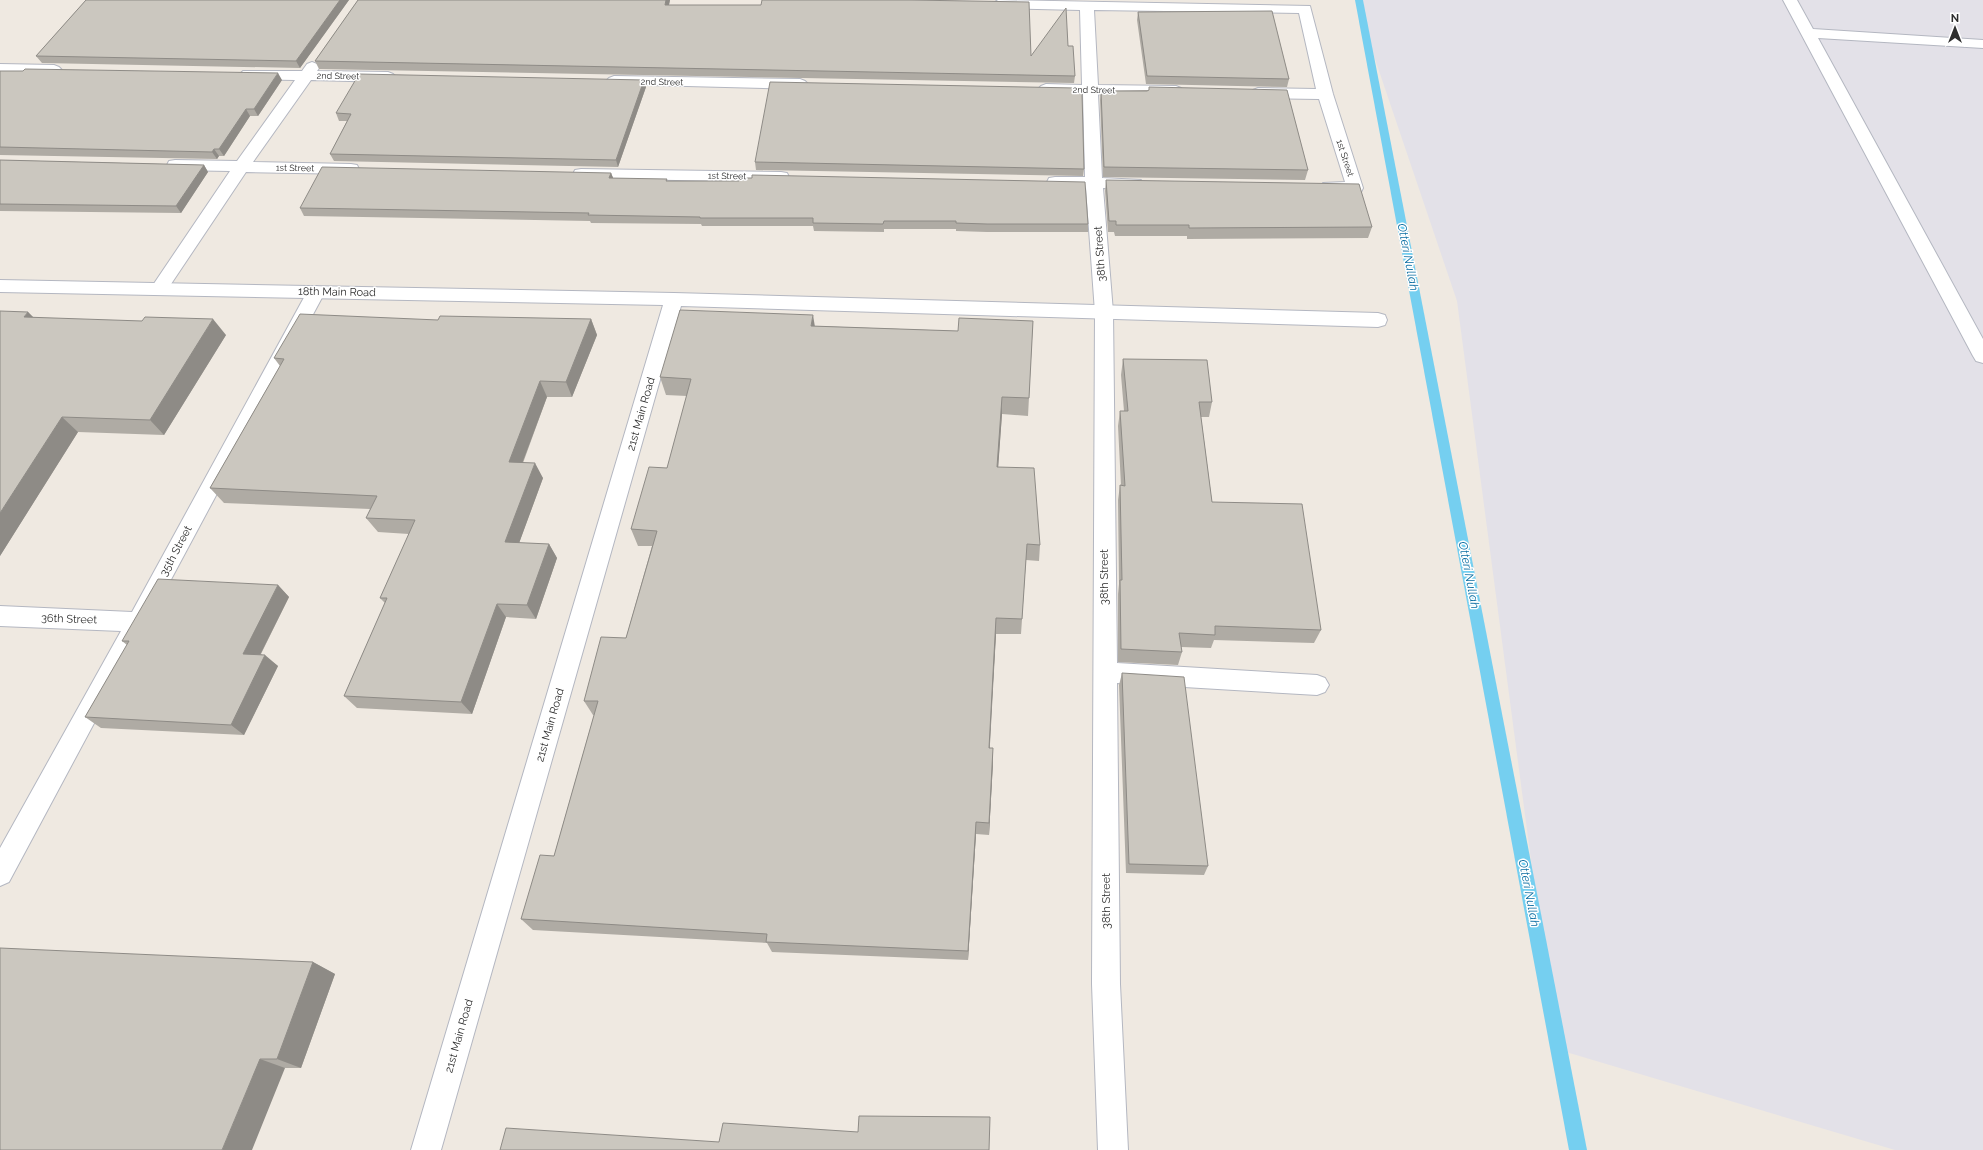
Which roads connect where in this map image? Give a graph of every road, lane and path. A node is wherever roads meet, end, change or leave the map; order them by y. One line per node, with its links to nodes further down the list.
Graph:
1 (1790, 0): 4 (street)
2 (985, 3): 3 (street)
3 (1087, 5): 15 (street, 38th Street); 18 (street)
4 (1810, 33): 5 (street); 34 (street)
5 (1983, 44)
6 (319, 56): 10 (street)
7 (0, 69): 8 (street)
8 (71, 70)
9 (236, 74): 10 (street, 2nd Street)
10 (306, 75): 11 (street, 2nd Street); 20 (street)
11 (402, 77)
12 (600, 81): 13 (street, 2nd Street)
13 (814, 85)
14 (1028, 88): 15 (street, 2nd Street)
15 (1091, 90): 16 (street, 2nd Street); 25 (street, 38th Street)
16 (1192, 92)
17 (1247, 92): 18 (street)
18 (1325, 94): 27 (street, 1st Street)
19 (156, 164): 20 (street, 1st Street)
20 (242, 166): 21 (street, 1st Street); 29 (street)
21 (368, 169)
22 (567, 174): 23 (street, 1st Street)
23 (799, 178)
24 (1038, 182): 25 (street)
25 (1094, 183): 26 (street); 32 (street, 38th Street)
26 (1150, 184)
27 (1316, 187)
28 (0, 286): 29 (street, 18th Main Road)
29 (159, 289): 30 (street, 18th Main Road)
30 (316, 292): 31 (street, 18th Main Road); 36 (street, 35th Street)
31 (674, 299): 32 (street, 18th Main Road); 40 (street, 21st Main Road)
32 (1104, 312): 33 (street, 18th Main Road); 37 (street, 38th Street)
33 (1378, 320)
34 (1983, 356)
35 (0, 616): 36 (street, 36th Street)
36 (138, 622): 39 (street, 35th Street)
37 (1104, 672): 38 (street); 41 (street, 38th Street)
38 (1317, 685)
39 (0, 873)
40 (426, 1150)
41 (1113, 1150)

